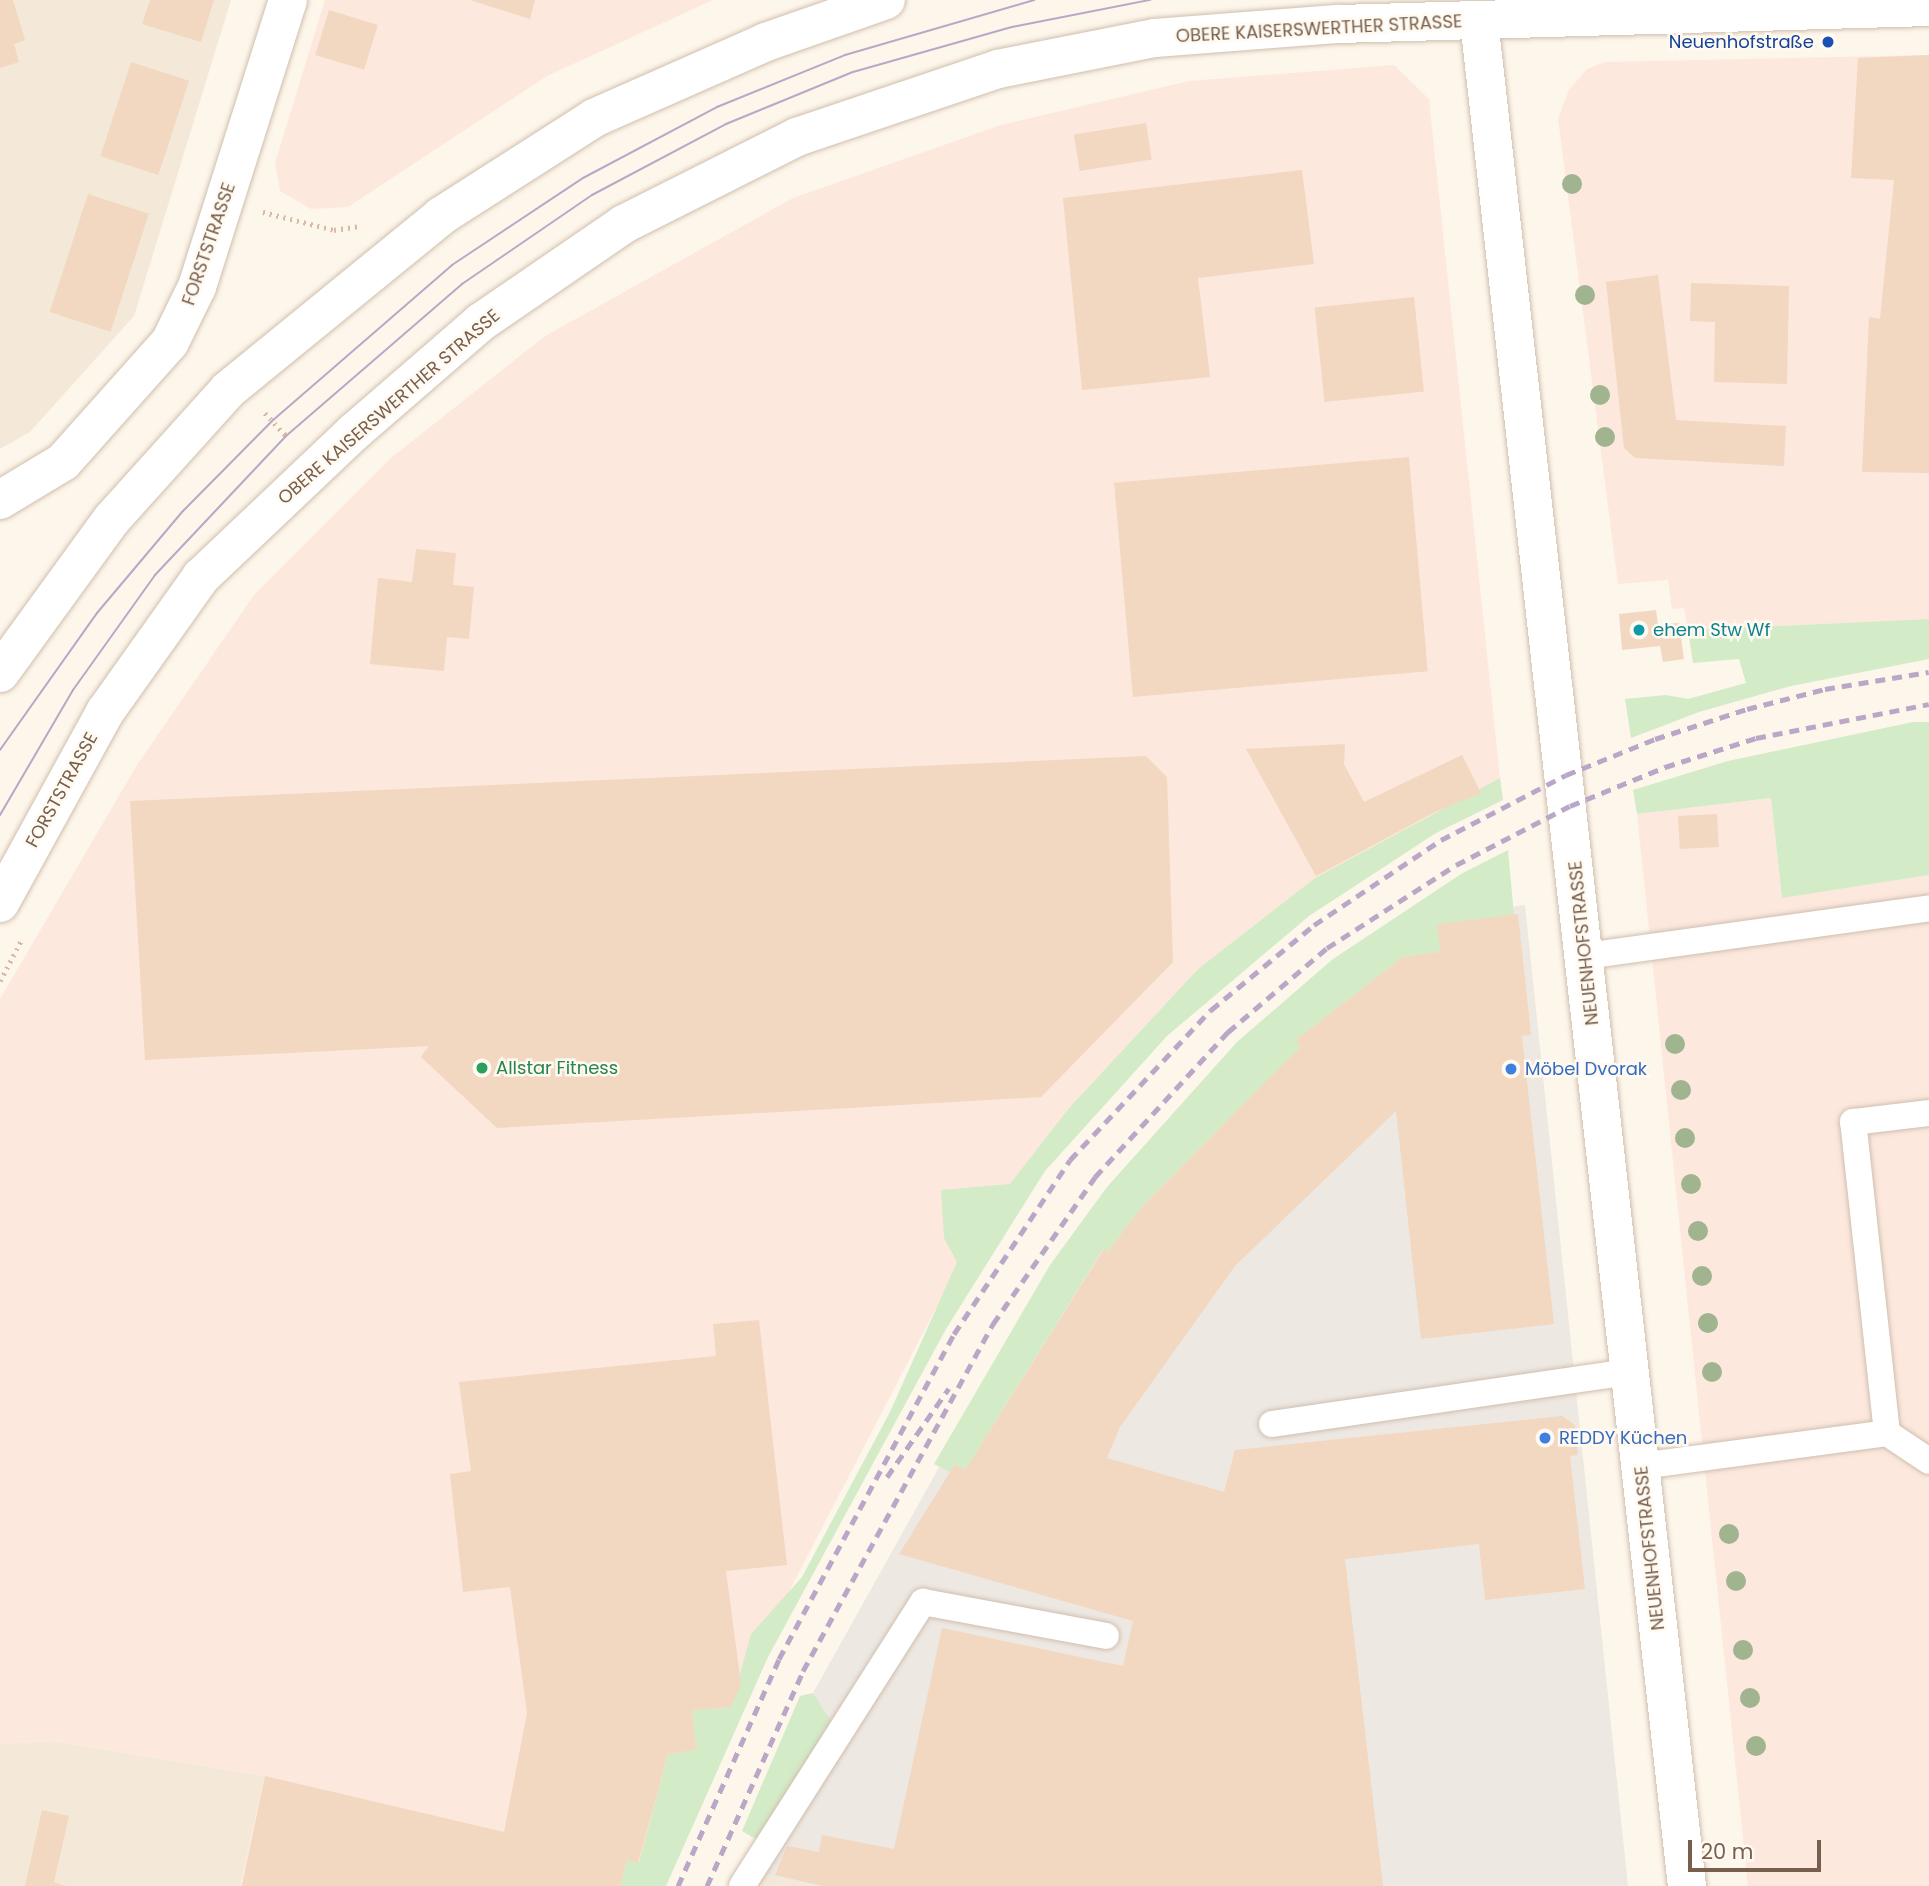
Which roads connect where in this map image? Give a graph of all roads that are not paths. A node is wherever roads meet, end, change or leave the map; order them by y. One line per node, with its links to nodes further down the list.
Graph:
1 (288, 0): 5 (street, FORSTSTRASSE)
2 (886, 0): 7 (street)
3 (1929, 7): 4 (street, OBERE KAISERSWERTHER STRASSE)
4 (1479, 10): 6 (street, OBERE KAISERSWERTHER STRASSE); 10 (street, NEUENHOFSTRASSE)
5 (0, 500)
6 (201, 577): 8 (street, FORSTSTRASSE)
7 (3, 660)
8 (0, 903)
9 (1929, 908): 10 (lane)
10 (1585, 956): 12 (street, NEUENHOFSTRASSE)
11 (1929, 1113): 14 (lane)
12 (1630, 1372): 13 (lane); 16 (street, NEUENHOFSTRASSE)
13 (1272, 1424)
14 (1886, 1433): 15 (lane); 16 (lane)
15 (1929, 1461)
16 (1641, 1465): 19 (street, NEUENHOFSTRASSE)
17 (1106, 1636): 18 (lane)
18 (742, 1886)
19 (1687, 1886)

